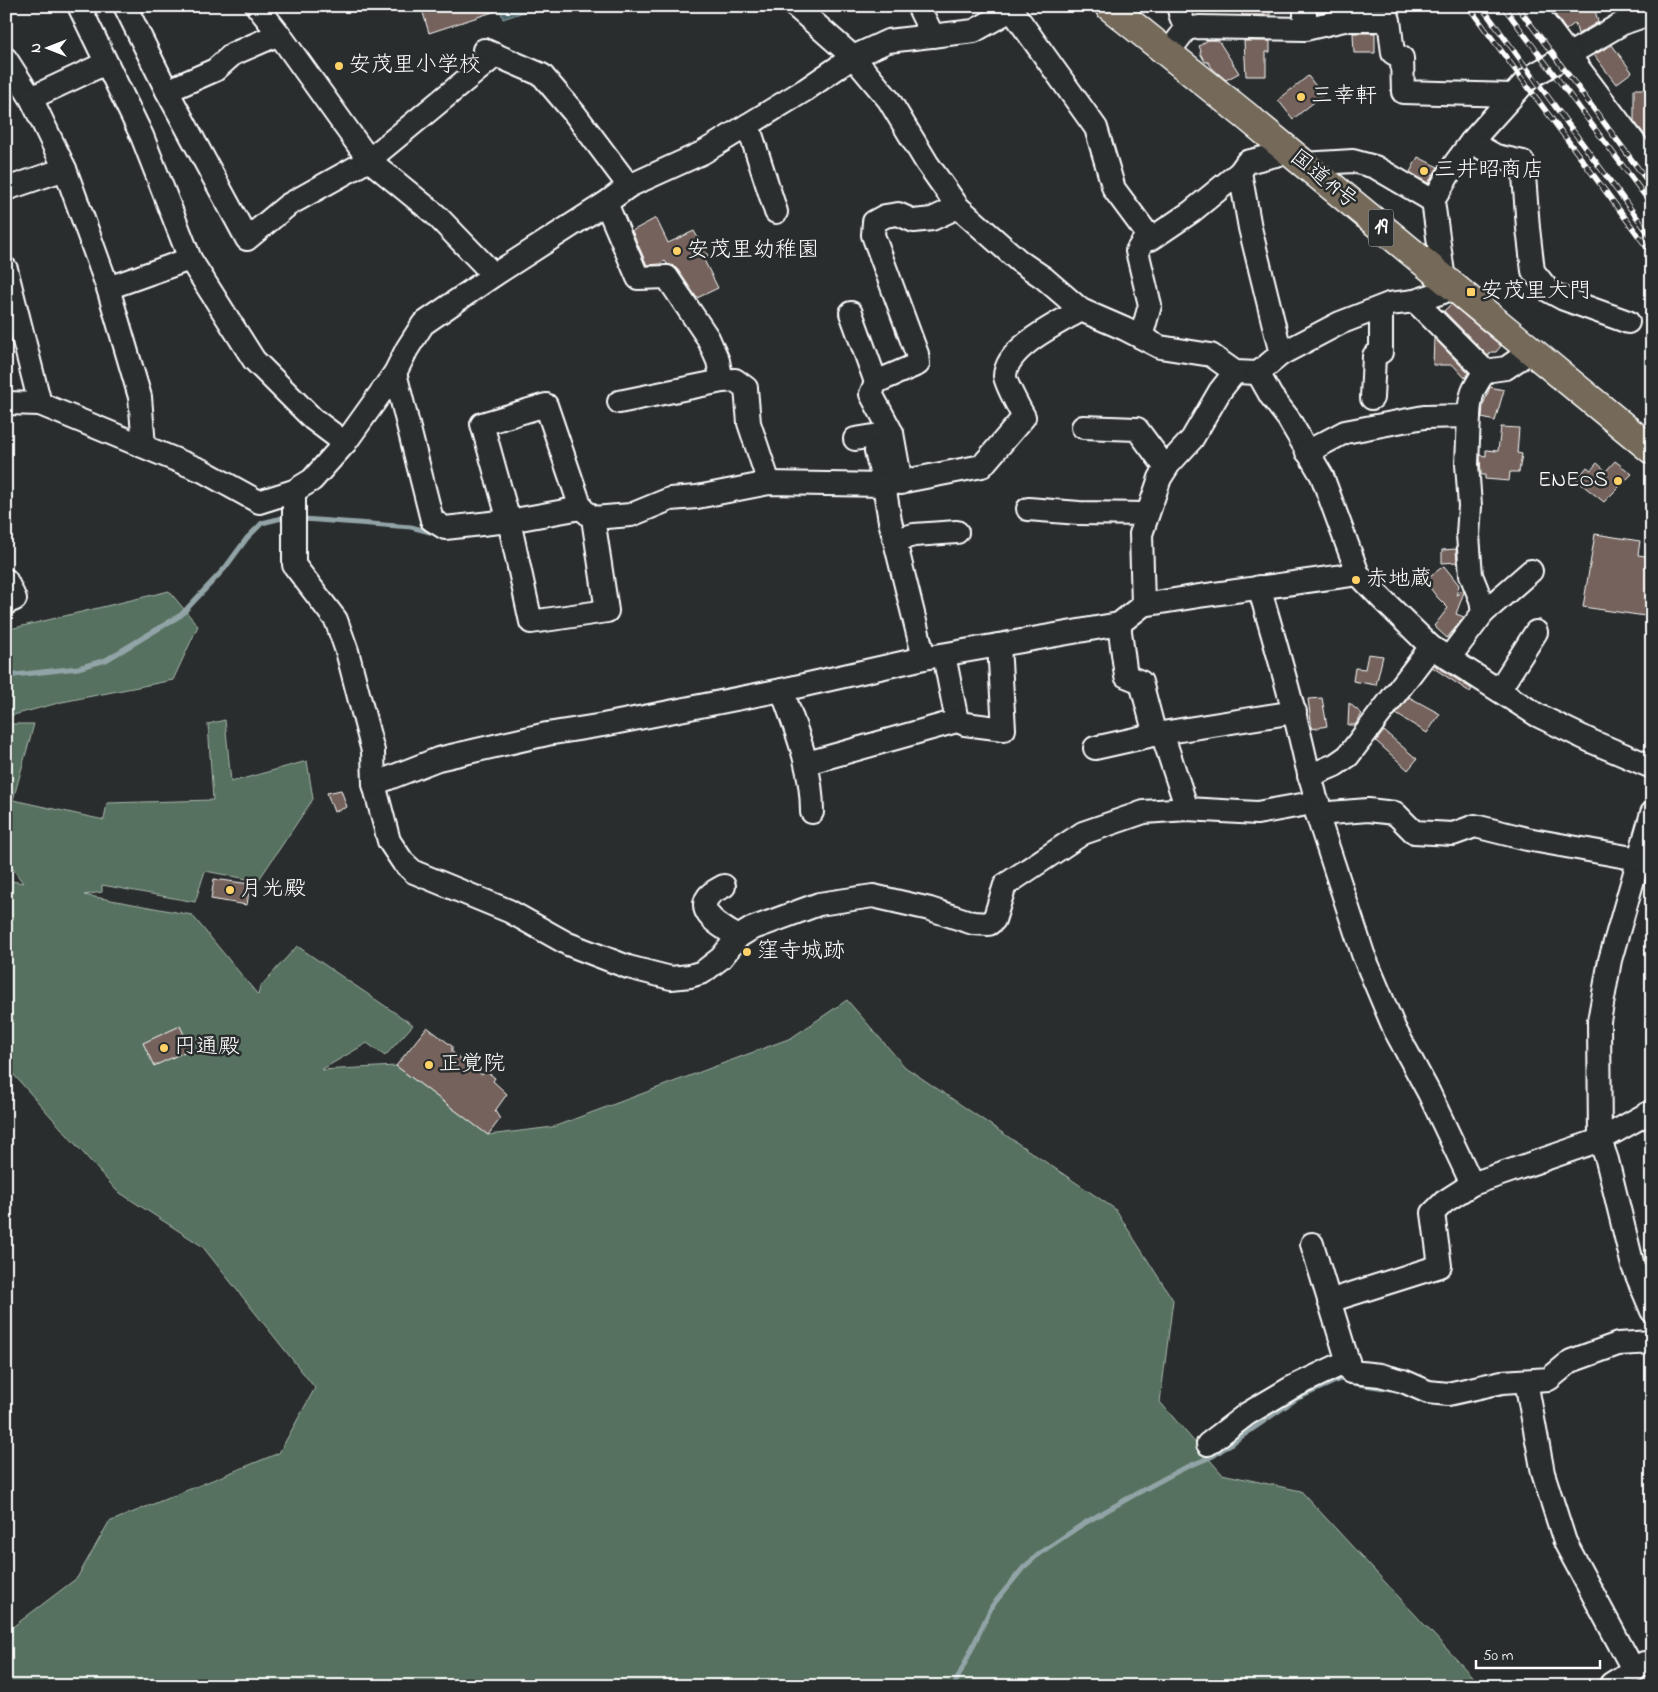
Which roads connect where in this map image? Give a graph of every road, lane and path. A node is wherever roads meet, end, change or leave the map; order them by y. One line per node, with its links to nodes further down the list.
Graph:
1 (79, 6): 21 (street)
2 (124, 6): 22 (street)
3 (257, 6): 15 (street)
4 (795, 6): 19 (street)
5 (918, 6): 16 (street)
6 (1109, 6): 17 (highway, 国道19号 / 19)
7 (1179, 6): 13 (street)
8 (1306, 6): 14 (street)
9 (1532, 6): 18 (street)
10 (1010, 8): 16 (street); 38 (street)
11 (1652, 13): 12 (street)
12 (1621, 15): 18 (street)
13 (1186, 29): 14 (street); 17 (street)
14 (1305, 29): 23 (street)
15 (279, 34): 22 (street); 29 (street)
16 (933, 36): 19 (street)
17 (1167, 54): 28 (highway, 国道19号 / 19)
18 (1570, 54): 23 (street); 27 (street)
19 (853, 57): 25 (street); 36 (street)
20 (6, 59): 24 (street)
21 (106, 63): 24 (street); 39 (street)
22 (167, 91): 29 (street)
23 (1513, 95): 26 (street)
24 (31, 98): 30 (street)
25 (748, 125): 32 (street); 37 (street)
26 (1471, 142): 34 (street); 48 (street)
27 (1648, 157)
28 (1295, 158): 31 (street); 34 (street); 42 (highway, 国道19号 / 19)
29 (369, 160): 32 (street); 41 (street)
30 (65, 169): 33 (street); 43 (street)
31 (1240, 172): 38 (street); 51 (street)
32 (629, 186): 35 (street)
33 (6, 189)
34 (1433, 201): 42 (street)
35 (606, 203): 41 (street); 56 (street)
36 (958, 207): 46 (street); 57 (street)
37 (776, 212)
38 (1148, 234): 49 (street)
39 (190, 259): 43 (street); 67 (street)
40 (6, 269): 61 (street)
41 (494, 275): 54 (street)
42 (1444, 280): 44 (street); 50 (highway, 国道19号 / 19)
43 (108, 288): 68 (street)
44 (1415, 301): 45 (street); 52 (street)
45 (1381, 308): 51 (street); 58 (street)
46 (1081, 310): 49 (street); 73 (street)
47 (851, 313): 57 (street)
48 (1628, 322)
49 (1141, 337): 53 (street)
50 (1531, 351): 52 (street); 66 (highway, 国道19号 / 19)
51 (1281, 354): 55 (street)
52 (1484, 371): 62 (street)
53 (1235, 372): 55 (street); 71 (street)
54 (395, 373): 67 (street); 78 (street)
55 (1258, 373): 70 (street)
56 (722, 381): 59 (street); 72 (street)
57 (876, 382): 64 (street)
58 (1372, 398)
59 (619, 402)
60 (6, 404): 61 (street)
61 (40, 404): 68 (street)
62 (1469, 416): 70 (street); 87 (street)
63 (1083, 427): 71 (street)
64 (892, 433): 65 (street); 73 (street)
65 (855, 439)
66 (1645, 439)
67 (345, 443): 74 (street)
68 (144, 446): 74 (street)
69 (876, 451): 73 (street)
70 (1308, 452): 82 (street)
71 (1166, 468): 77 (street)
72 (769, 483): 73 (street); 76 (street)
73 (893, 484): 80 (street)
74 (294, 490): 102 (street)
75 (1028, 509): 77 (street)
76 (587, 513): 78 (street); 78 (street); 78 (street)
77 (1147, 514): 86 (street)
78 (509, 521)
79 (957, 532): 80 (street)
80 (894, 540): 92 (street)
81 (1531, 571): 87 (street)
82 (1358, 574): 84 (street); 91 (street)
83 (6, 580): 85 (street)
84 (1259, 587): 86 (street); 95 (street)
85 (6, 603)
86 (1143, 605): 88 (street)
87 (1483, 614): 91 (street)
88 (1119, 624): 90 (street); 97 (street)
89 (1536, 632): 94 (street)
90 (999, 645): 92 (street); 96 (street)
91 (1440, 653): 94 (street); 101 (street)
92 (934, 656): 93 (street); 96 (street)
93 (782, 690): 99 (street); 102 (street)
94 (1499, 690): 100 (street)
95 (1295, 712): 97 (street); 101 (street)
96 (957, 721): 99 (street)
97 (1159, 734): 98 (street); 104 (street)
98 (1095, 748)
99 (807, 764): 105 (street)
100 (1652, 767)
101 (1309, 776): 103 (street)
102 (374, 784): 109 (street)
103 (1317, 808): 104 (street); 107 (street); 112 (street)
104 (1187, 809): 109 (street)
105 (812, 812)
106 (1652, 813): 107 (street)
107 (1645, 862): 111 (street)
108 (724, 886): 109 (street)
109 (738, 937)
110 (1652, 1111): 111 (street)
111 (1600, 1140): 112 (street); 115 (street)
112 (1472, 1184): 114 (street)
113 (1312, 1244): 114 (street)
114 (1330, 1301): 117 (street)
115 (1652, 1311)
116 (1652, 1342): 118 (street)
117 (1348, 1360): 118 (street); 119 (street)
118 (1526, 1381): 120 (street)
119 (1208, 1444)
120 (1612, 1686)

